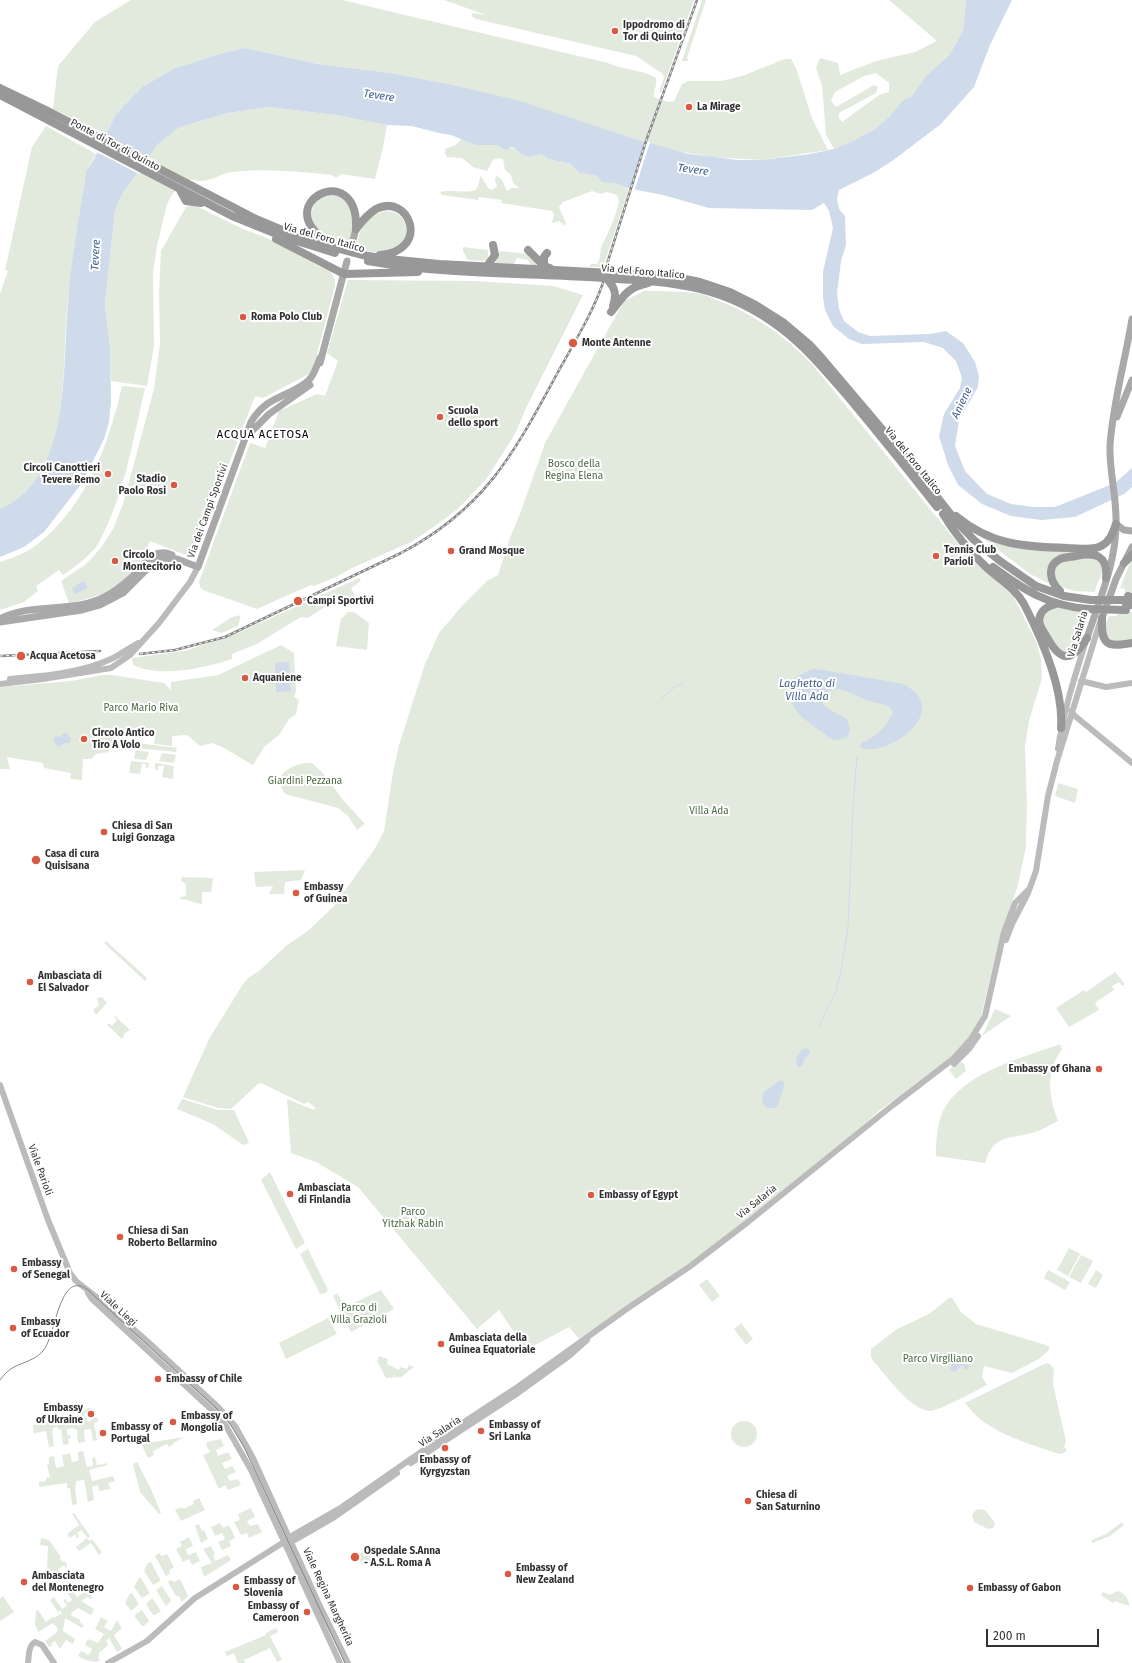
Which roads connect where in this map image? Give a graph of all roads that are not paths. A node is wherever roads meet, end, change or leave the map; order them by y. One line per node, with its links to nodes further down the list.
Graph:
1 (0, 82): 5 (highway)
2 (0, 88): 5 (highway)
3 (0, 95): 5 (highway)
4 (0, 99): 5 (highway)
5 (29, 106): 6 (highway)
6 (44, 114): 7 (highway, Ponte di Tor di Quinto); 8 (highway, Ponte di Tor di Quinto)
7 (184, 181): 12 (highway, Via del Foro Italico)
8 (179, 190): 9 (highway, Via del Foro Italico)
9 (257, 227): 19 (highway, Via del Foro Italico); 21 (highway)
10 (356, 228): 12 (main road); 12 (highway); 15 (highway)
11 (494, 245): 17 (highway)
12 (348, 249): 15 (highway, Via del Foro Italico)
13 (528, 250): 18 (highway)
14 (547, 253): 18 (highway)
15 (367, 256): 17 (highway, Via del Foro Italico)
16 (347, 262): 21 (main road, Via dei Campi Sportivi)
17 (487, 266): 20 (highway, Via del Foro Italico)
18 (544, 266): 20 (highway)
19 (445, 270): 21 (highway); 22 (highway, Via del Foro Italico)
20 (564, 270): 32 (highway, Via del Foro Italico)
21 (344, 274): 26 (main road, Via dei Campi Sportivi)
22 (607, 279): 23 (highway, Via del Foro Italico); 23 (highway)
23 (657, 281): 33 (highway, Via del Foro Italico)
24 (1132, 320): 25 (main road)
25 (1131, 326): 30 (main road)
26 (320, 358): 28 (main road, Via dei Campi Sportivi); 29 (main road, Via dei Campi Sportivi)
27 (1131, 382): 30 (main road)
28 (263, 407): 29 (main road); 31 (main road, Via dei Campi Sportivi)
29 (266, 416): 31 (main road, Via dei Campi Sportivi)
30 (1113, 430): 34 (main road, Via Salaria)
31 (244, 439): 41 (main road, Via dei Campi Sportivi)
32 (942, 505): 34 (highway); 35 (highway, Via del Foro Italico)
33 (943, 514): 37 (highway); 44 (highway, Via del Foro Italico)
34 (1116, 524): 36 (main road); 42 (main road, Via Salaria)
35 (963, 529): 43 (highway); 44 (highway, Via del Foro Italico)
36 (1132, 531)
37 (961, 541): 46 (highway); 58 (highway)
38 (1132, 547): 40 (main road, Via Salaria)
39 (1132, 555): 40 (highway)
40 (1124, 563): 47 (main road, Via Salaria)
41 (198, 567): 48 (main road, Via dei Campi Sportivi); 50 (main road)
42 (1106, 578): 43 (highway); 49 (main road, Via Salaria)
43 (1060, 591): 44 (highway)
44 (1091, 602): 45 (highway); 46 (highway)
45 (1129, 603)
46 (1056, 604): 49 (highway)
47 (1102, 618): 51 (highway); 53 (main road, Via Salaria)
48 (0, 621)
49 (1087, 638): 56 (main road, Via Salaria)
50 (143, 640): 52 (main road); 55 (main road)
51 (1132, 644)
52 (0, 680)
53 (1081, 681): 54 (main road); 57 (main road, Via Salaria)
54 (1132, 683)
55 (0, 684)
56 (1069, 697): 57 (main road); 58 (main road, Via Salaria)
57 (1072, 712): 59 (main road, Via Salaria); 60 (main road)
58 (1061, 728): 59 (main road, Via Salaria)
59 (1056, 761): 63 (main road, Via Salaria)
60 (1132, 763)
61 (0, 1085): 62 (main road, Viale Parioli)
62 (88, 1291): 63 (main road, Viale Liegi)
63 (287, 1541): 66 (main road, Via Salaria); 67 (main road, Viale Regina Margherita); 68 (main road, Viale Regina Margherita)
64 (28, 1663): 65 (main road)
65 (54, 1663)
66 (108, 1663)
67 (340, 1663)
68 (348, 1663)

